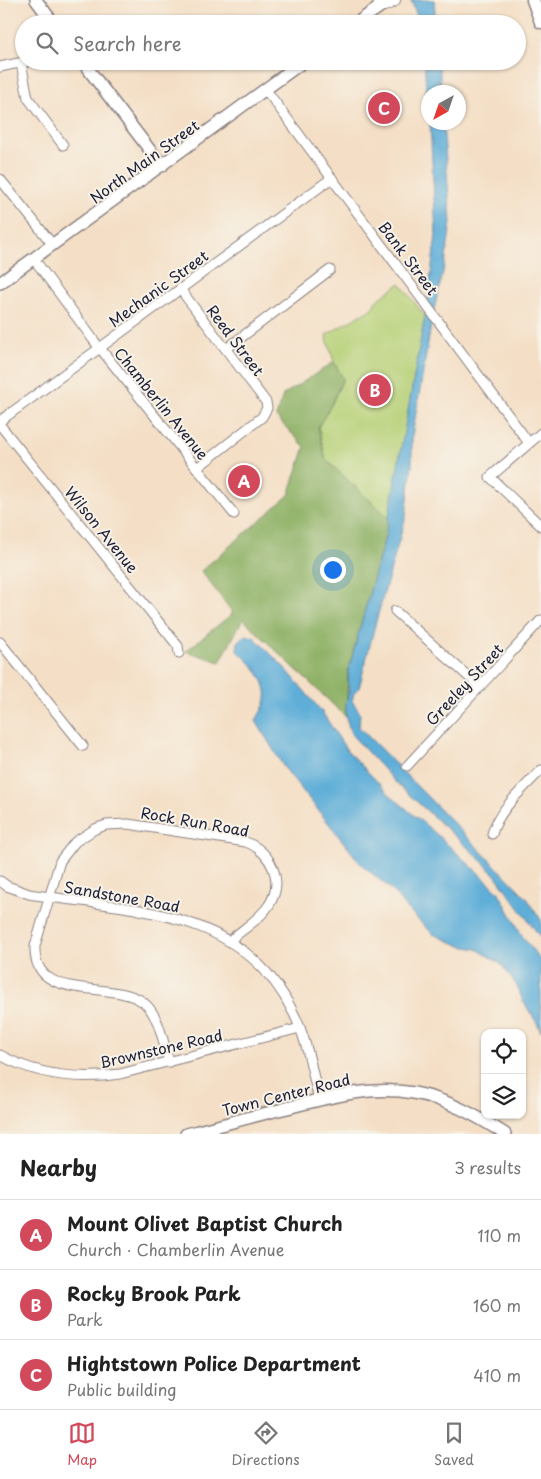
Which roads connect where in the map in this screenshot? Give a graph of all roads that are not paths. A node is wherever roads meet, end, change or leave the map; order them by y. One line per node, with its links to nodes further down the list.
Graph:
1 (36, 0): 4 (street)
2 (534, 0): 6 (main road)
3 (386, 1): 5 (street)
4 (47, 15)
5 (367, 15)
6 (541, 22)
7 (15, 64): 8 (street)
8 (0, 68)
9 (26, 70): 13 (street)
10 (89, 70): 14 (street)
11 (292, 70): 12 (street, North Main Street)
12 (266, 90): 14 (street, North Main Street); 15 (street, Bank Street)
13 (63, 145)
14 (162, 166): 17 (street, North Main Street)
15 (332, 178): 21 (street, Mechanic Street); 26 (street, Bank Street)
16 (0, 179): 17 (street)
17 (53, 245): 18 (street, North Main Street)
18 (34, 259): 20 (street, North Main Street); 22 (street, Chamberlin Avenue)
19 (330, 270): 23 (street)
20 (0, 283)
21 (180, 289): 22 (street, Mechanic Street); 23 (street, Reed Street)
22 (100, 348): 24 (street, Mechanic Street); 27 (street, Chamberlin Avenue)
23 (226, 349): 27 (street, Reed Street)
24 (0, 423): 33 (street, Wilson Avenue)
25 (541, 433): 26 (street)
26 (529, 443): 29 (street)
27 (196, 468): 28 (street, Chamberlin Avenue)
28 (234, 514)
29 (541, 526)
30 (395, 611): 34 (street)
31 (541, 620): 34 (street, Greeley Street)
32 (0, 642): 35 (street)
33 (179, 653)
34 (480, 687): 36 (street, Greeley Street)
35 (84, 746)
36 (407, 766)
37 (541, 770): 38 (street)
38 (492, 834)
39 (0, 882): 40 (street, Sandstone Road)
40 (49, 897): 41 (street, Sandstone Road); 41 (street, Rock Run Road); 44 (street, Rock Run Road)
41 (229, 941): 42 (street, Sandstone Road)
42 (300, 1028): 44 (street, Brownstone Road); 45 (street, Sandstone Road)
43 (0, 1055): 44 (street, Brownstone Road)
44 (169, 1062)
45 (319, 1100): 46 (street, Town Center Road); 47 (street, Town Center Road)
46 (186, 1134)
47 (505, 1134)

